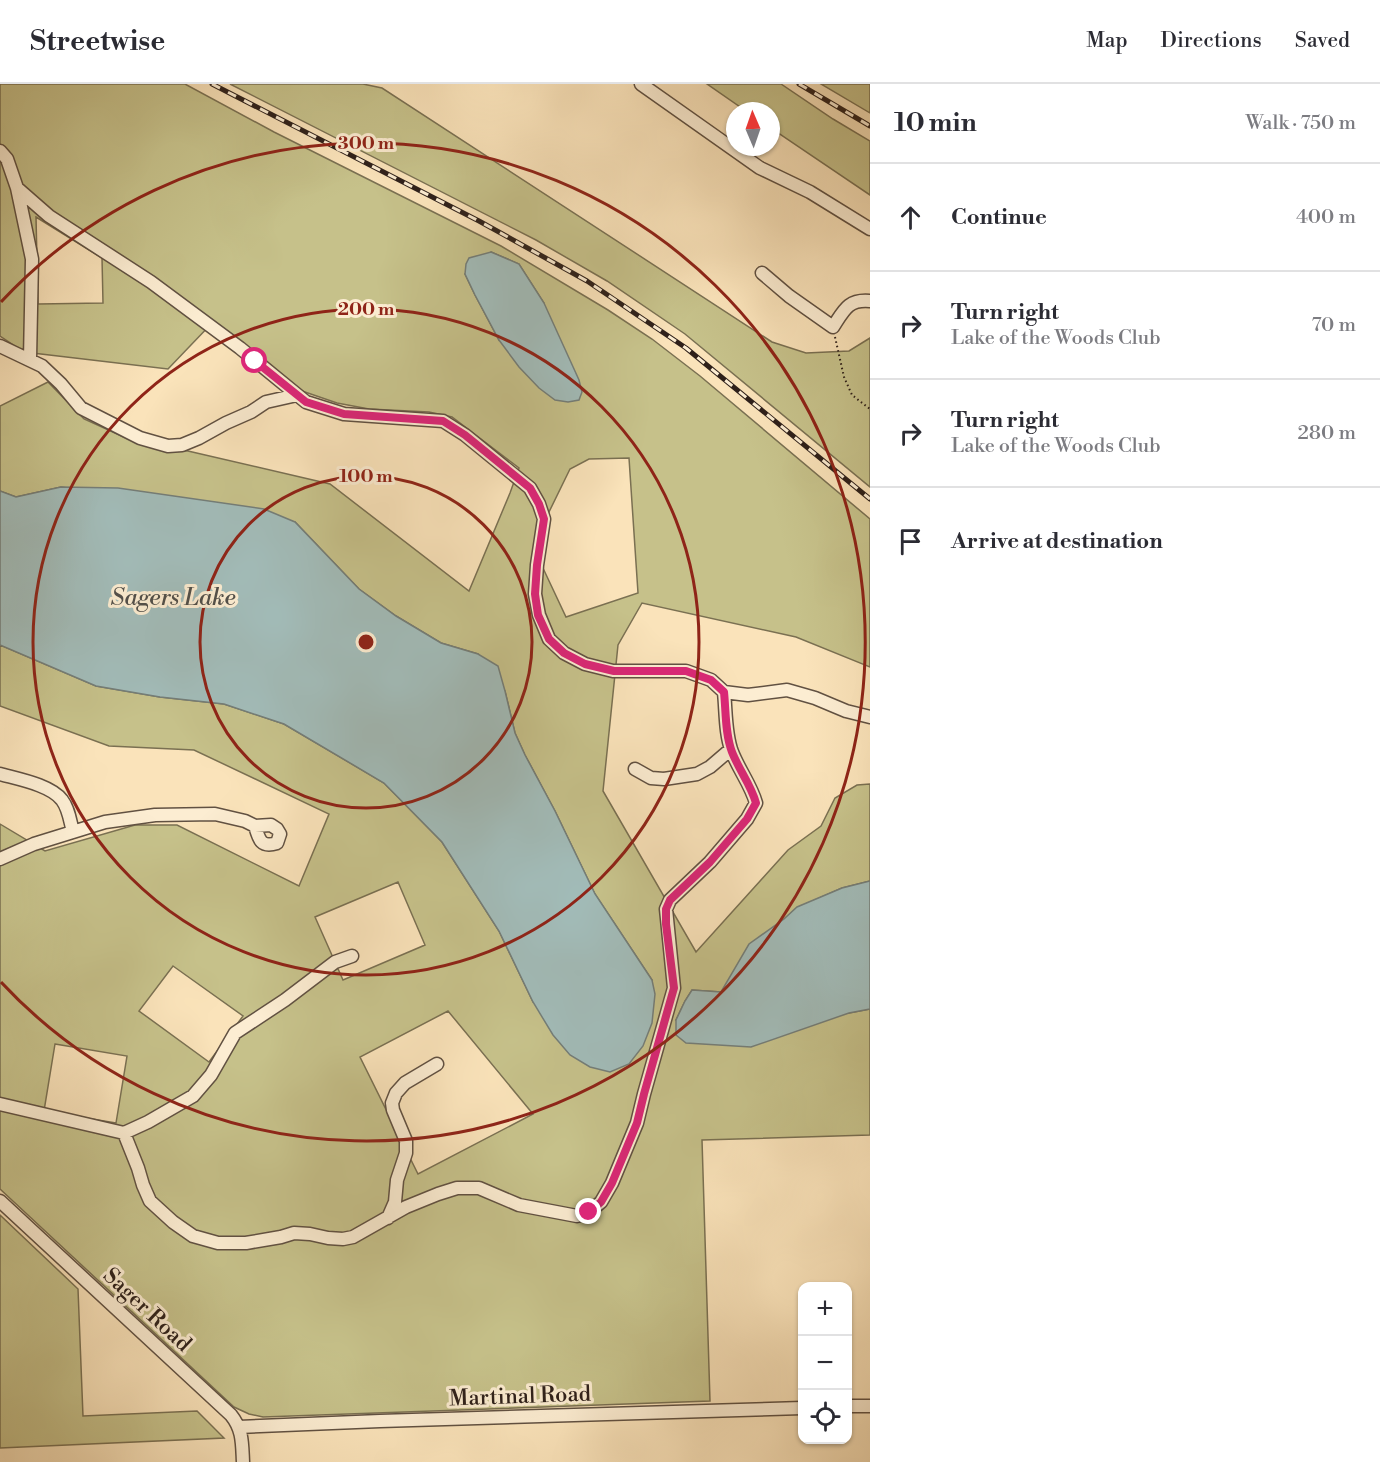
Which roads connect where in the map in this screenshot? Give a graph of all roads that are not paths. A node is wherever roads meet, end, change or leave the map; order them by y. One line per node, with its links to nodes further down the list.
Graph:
1 (640, 84): 4 (street)
2 (0, 151): 3 (street)
3 (17, 188): 8 (street); 9 (street)
4 (870, 229)
5 (762, 273): 6 (street)
6 (870, 301)
7 (0, 346): 8 (street)
8 (30, 359): 9 (street)
9 (297, 395): 10 (street)
10 (724, 692): 11 (street); 12 (street)
11 (870, 717)
12 (731, 749): 13 (street); 23 (street)
13 (635, 769)
14 (0, 774): 16 (street)
15 (255, 826): 16 (street)
16 (74, 832): 17 (street)
17 (0, 859)
18 (352, 956): 21 (street)
19 (437, 1064): 23 (street)
20 (0, 1104): 21 (street)
21 (124, 1133): 23 (street)
22 (0, 1201): 27 (street, Sager Road)
23 (388, 1218)
24 (852, 1406): 25 (street)
25 (870, 1406)
26 (798, 1408): 27 (street, Martinal Road)
27 (239, 1427): 28 (street)
28 (243, 1462)

